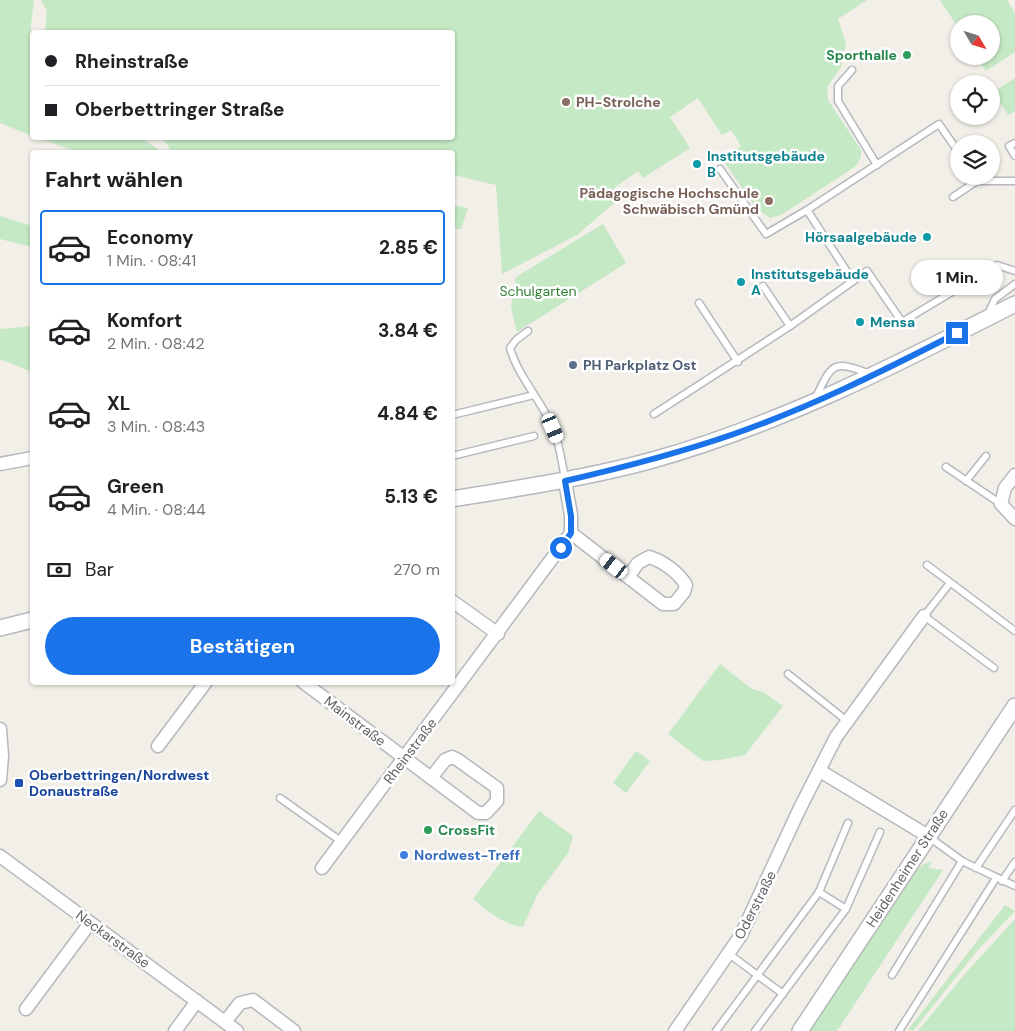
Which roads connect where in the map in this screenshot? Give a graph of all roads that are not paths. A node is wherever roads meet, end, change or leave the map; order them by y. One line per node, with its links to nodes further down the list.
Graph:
1 (852, 70): 5 (lane)
2 (950, 140): 5 (lane)
3 (1015, 143): 4 (lane)
4 (1015, 156)
5 (877, 165): 11 (lane)
6 (720, 169): 11 (lane)
7 (1000, 180): 8 (lane)
8 (1015, 181)
9 (968, 185): 10 (lane)
10 (953, 197)
11 (807, 210): 13 (lane)
12 (1015, 271): 13 (lane)
13 (853, 281): 19 (lane)
14 (1015, 284): 18 (lane)
15 (763, 286): 19 (lane)
16 (699, 303): 21 (lane)
17 (1015, 304): 18 (street)
18 (985, 319): 22 (street)
19 (790, 326): 21 (lane)
20 (528, 331): 23 (lane)
21 (738, 362): 26 (lane)
22 (872, 375): 24 (street); 24 (lane)
23 (534, 394): 25 (lane); 34 (lane)
24 (813, 402): 34 (street)
25 (455, 414)
26 (654, 414)
27 (534, 436): 28 (lane)
28 (455, 455)
29 (986, 456): 35 (lane)
30 (30, 458): 31 (street)
31 (0, 464)
32 (946, 467): 35 (lane)
33 (1015, 475): 37 (street)
34 (565, 481): 36 (street); 39 (street)
35 (966, 481): 37 (lane)
36 (455, 499)
37 (1001, 504): 38 (street)
38 (1015, 519)
39 (571, 533): 41 (street); 48 (street, Rheinstraße)
40 (927, 565): 42 (lane)
41 (628, 577)
42 (950, 583): 44 (lane); 47 (lane)
43 (455, 603): 48 (street)
44 (924, 616): 49 (lane); 54 (street, Oderstraße)
45 (30, 620): 46 (street)
46 (0, 628)
47 (1015, 631)
48 (498, 634): 57 (street, Rheinstraße)
49 (994, 668)
50 (788, 674): 54 (lane)
51 (204, 685): 56 (street)
52 (307, 685): 57 (street, Mainstraße)
53 (1015, 706): 65 (street, Heidenheimer Straße)
54 (847, 720): 58 (street, Oderstraße)
55 (0, 729): 59 (street)
56 (158, 746)
57 (405, 758): 60 (street, Mainstraße); 66 (street, Rheinstraße)
58 (820, 770): 65 (street); 77 (street, Oderstraße)
59 (1, 772)
60 (432, 778): 60 (street, Mainstraße)
61 (280, 798): 66 (lane)
62 (1015, 810): 71 (lane)
63 (848, 823): 74 (lane)
64 (880, 832): 75 (lane)
65 (928, 836): 68 (lane); 90 (street, Heidenheimer Straße)
66 (342, 842): 70 (street, Rheinstraße)
67 (0, 856): 76 (street, Neckarstraße)
68 (962, 861): 71 (lane); 79 (lane)
69 (1015, 862): 72 (lane)
70 (322, 868)
71 (976, 868): 72 (lane)
72 (999, 880): 73 (lane); 91 (lane)
73 (1015, 886)
74 (819, 892): 75 (lane); 78 (lane)
75 (846, 909): 80 (lane)
76 (90, 923): 81 (street, Neckarstraße); 82 (street)
77 (728, 954): 78 (lane); 87 (street, Oderstraße)
78 (757, 976): 80 (lane); 88 (lane)
79 (892, 976)
80 (783, 994): 89 (lane)
81 (197, 1001): 83 (street, Neckarstraße); 84 (street)
82 (26, 1009)
83 (225, 1022): 85 (street, Neckarstraße); 86 (street)
84 (175, 1031)
85 (237, 1031)
86 (294, 1031)
87 (675, 1031)
88 (716, 1031)
89 (755, 1031)
90 (800, 1031)
91 (899, 1031)

